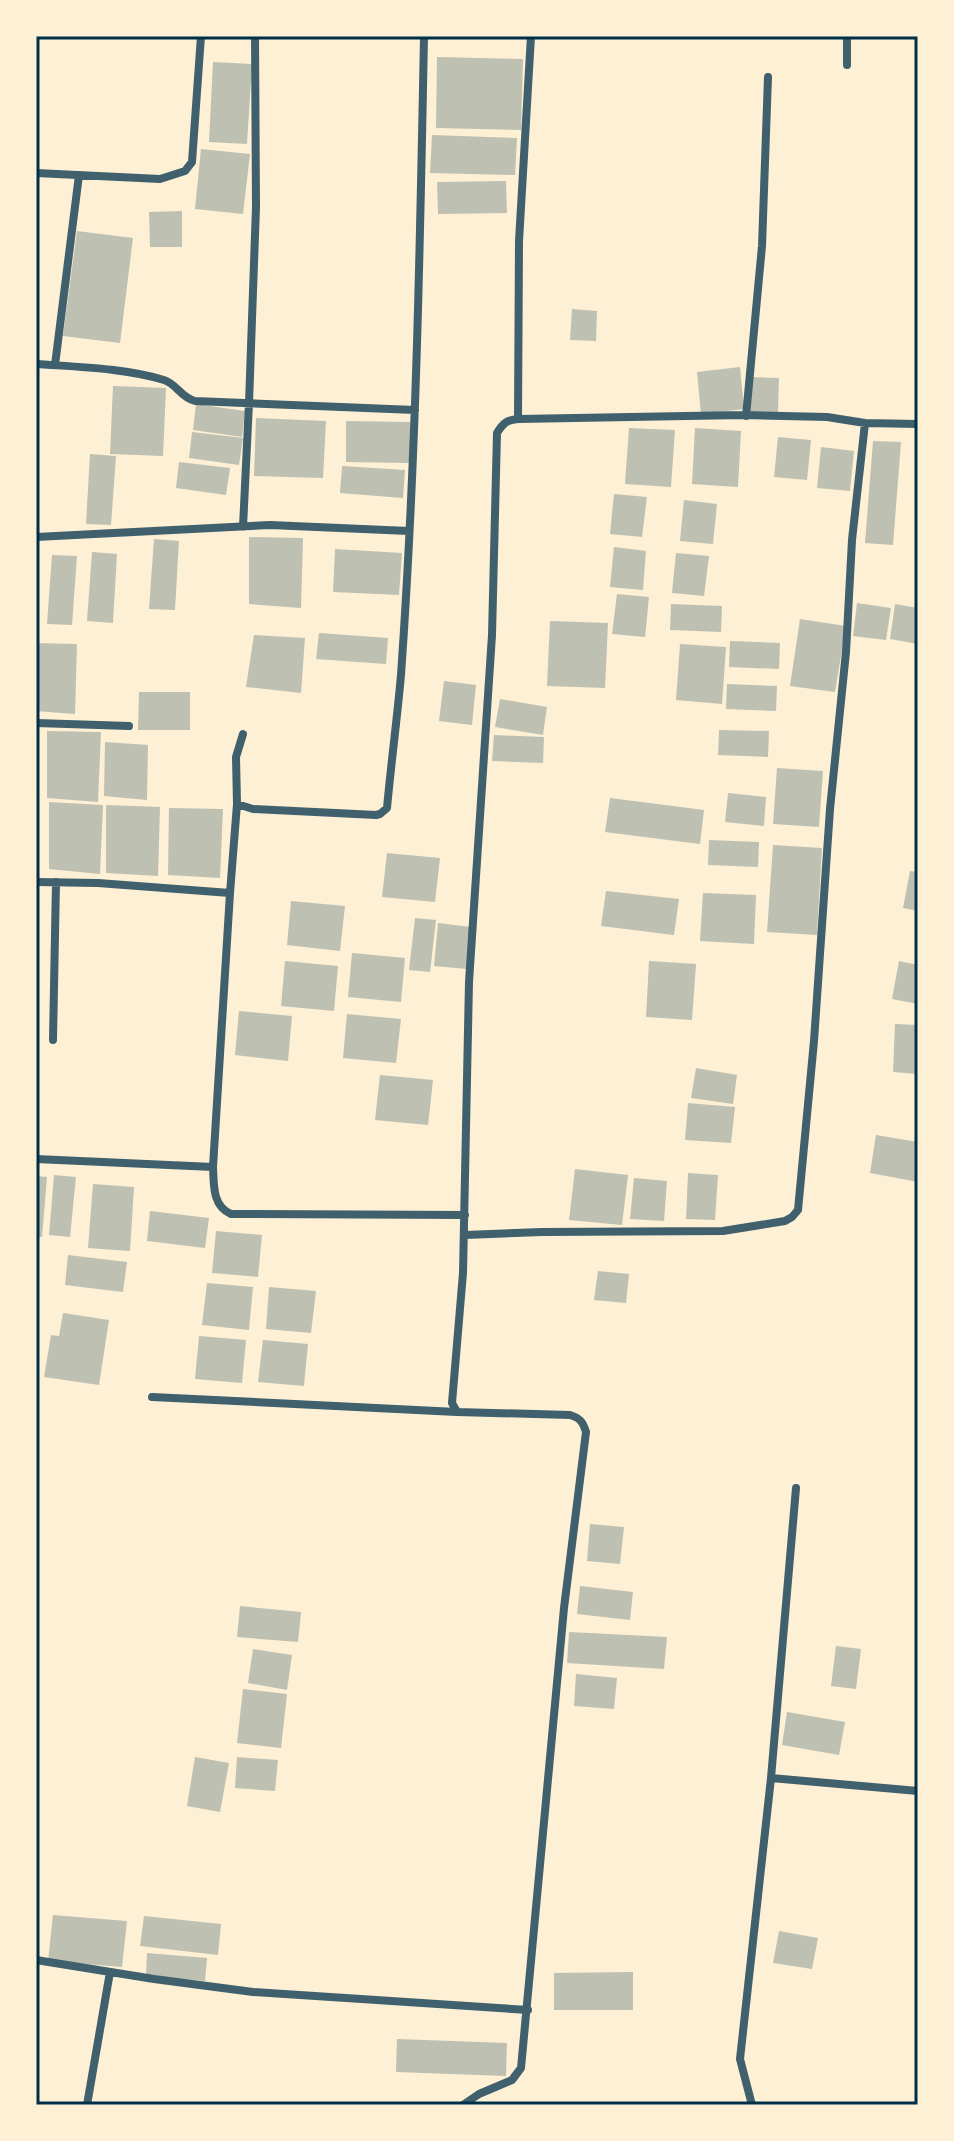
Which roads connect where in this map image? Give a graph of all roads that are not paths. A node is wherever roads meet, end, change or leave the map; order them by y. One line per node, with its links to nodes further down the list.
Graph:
1 (201, 36): 9 (street)
2 (255, 36): 12 (street)
3 (424, 36): 13 (street)
4 (531, 36): 15 (street)
5 (847, 36): 6 (street)
6 (847, 65)
7 (768, 77): 14 (street)
8 (36, 173): 9 (street)
9 (79, 175): 11 (street)
10 (36, 364): 11 (street)
11 (55, 365): 12 (street)
12 (249, 403): 13 (street); 18 (street)
13 (415, 410): 19 (street)
14 (746, 416): 15 (street); 16 (street)
15 (518, 419): 31 (street)
16 (865, 423): 17 (street); 32 (street)
17 (918, 424)
18 (243, 527): 19 (street); 20 (street)
19 (409, 531): 24 (street)
20 (36, 537)
21 (36, 723): 22 (street)
22 (129, 726)
23 (243, 734): 24 (street)
24 (237, 804): 27 (street)
25 (36, 882): 26 (street)
26 (56, 882): 27 (street); 28 (street)
27 (230, 893): 30 (street)
28 (53, 1040)
29 (36, 1159): 30 (street)
30 (213, 1167): 31 (street)
31 (465, 1215): 32 (street)
32 (465, 1235): 34 (street)
33 (152, 1397): 34 (street)
34 (457, 1412): 40 (street)
35 (796, 1488): 36 (street)
36 (771, 1778): 37 (street); 43 (street)
37 (918, 1791)
38 (36, 1960): 39 (street)
39 (110, 1972): 40 (street); 41 (street)
40 (528, 2010): 42 (street)
41 (87, 2105)
42 (463, 2105)
43 (752, 2105)

